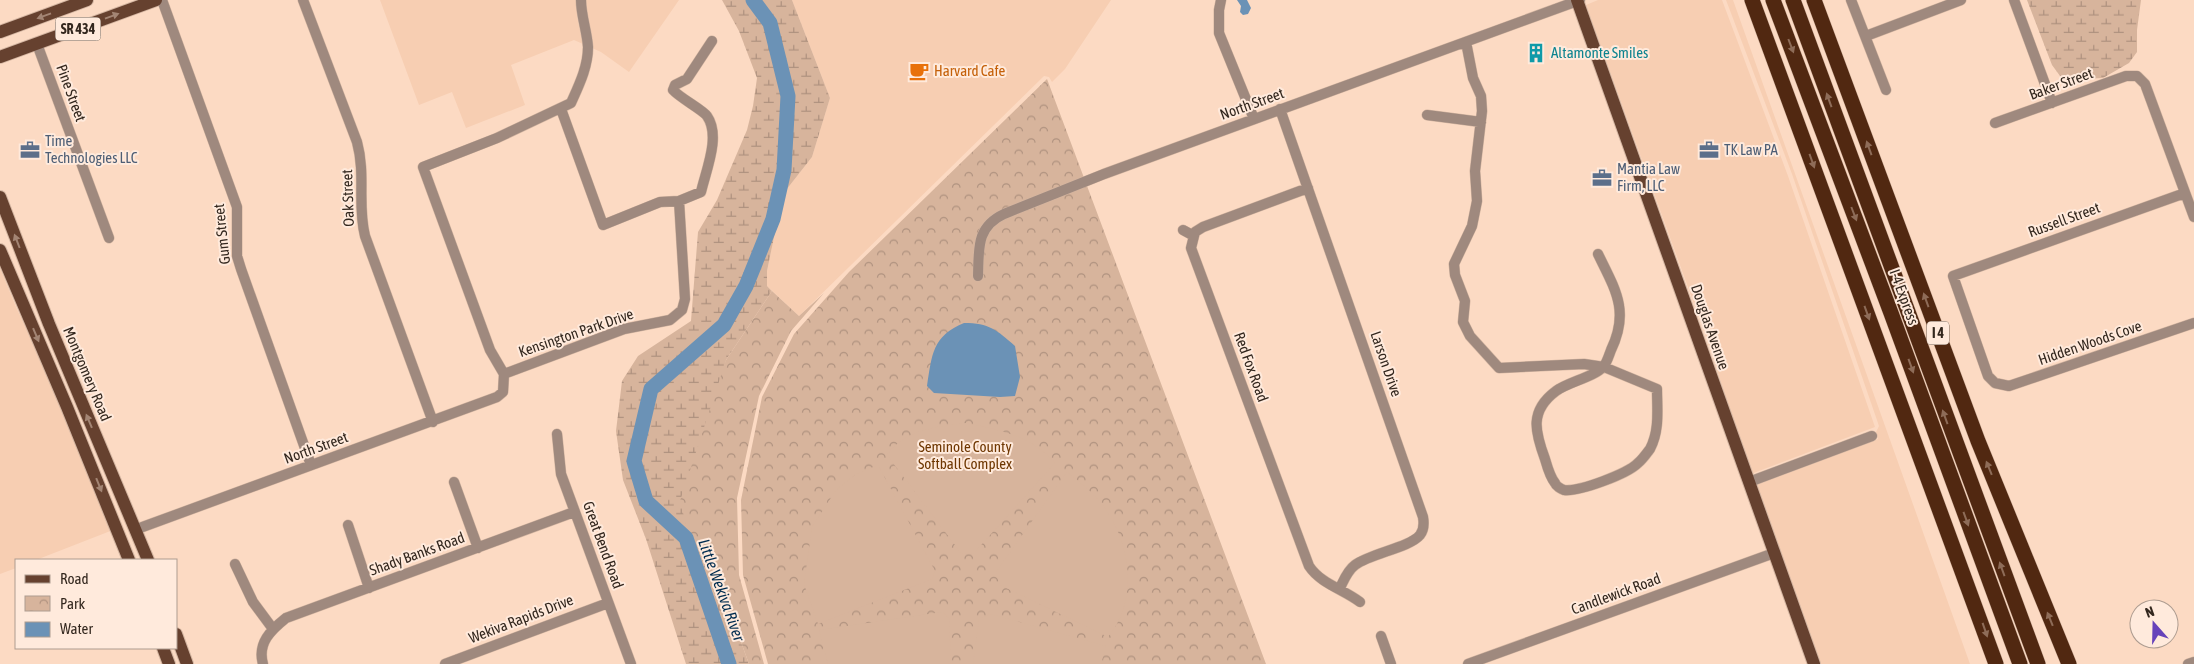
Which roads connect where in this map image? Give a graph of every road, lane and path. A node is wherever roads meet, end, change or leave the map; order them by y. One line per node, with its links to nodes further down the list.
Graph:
1 (87, 0): 15 (main road, SR 434, one-way to 15)
2 (156, 0): 19 (main road, SR 434, one-way to 2)
3 (162, 0): 48 (street, Gum Street)
4 (303, 0): 45 (street, Oak Street)
5 (581, 0): 23 (street)
6 (1221, 0): 26 (street)
7 (1578, 0): 18 (street, North Street); 50 (main road, Douglas Avenue)
8 (1752, 0): 76 (highway, one-way to 76)
9 (1773, 0): 77 (highway, I-4 Express, one-way to 77)
10 (1793, 0): 78 (highway, I-4 Express, one-way to 10)
11 (1814, 0): 79 (highway, I 4, one-way to 11)
12 (1851, 0): 16 (street)
13 (1961, 0): 16 (street)
14 (2014, 0): 22 (street)
15 (0, 32)
16 (1866, 36): 21 (street)
17 (712, 41): 32 (street)
18 (1466, 42): 24 (street, North Street); 27 (street)
19 (37, 44): 20 (main road, SR 434); 36 (street, Pine Street)
20 (0, 57)
21 (1886, 90)
22 (2052, 103): 28 (street, Baker Street); 30 (street, Baker Street)
23 (561, 109): 32 (street); 42 (street)
24 (1280, 109): 26 (street, North Street); 29 (street, Larson Drive)
25 (1428, 115): 27 (street)
26 (1254, 119): 39 (street, North Street)
27 (1481, 122): 41 (street)
28 (1995, 124)
29 (1308, 188): 35 (street); 60 (street, Larson Drive)
30 (2185, 193): 33 (street); 43 (street, Russell Street)
31 (0, 198): 53 (main road, Montgomery Road, one-way to 31)
32 (678, 201): 42 (street, Kensington Park Drive)
33 (2194, 217)
34 (1183, 230): 35 (street)
35 (1194, 236): 60 (street, Red Fox Road)
36 (109, 238)
37 (0, 250): 56 (main road, Montgomery Road, one-way to 56)
38 (1598, 254): 41 (street)
39 (978, 276)
40 (2194, 323): 43 (street, Hidden Woods Cove)
41 (1604, 367): 41 (street)
42 (504, 374): 44 (street, Kensington Park Drive)
43 (1995, 383)
44 (502, 392): 45 (street, North Street)
45 (433, 422): 48 (street, North Street)
46 (557, 434): 51 (street, Great Bend Road)
47 (1872, 436): 50 (street)
48 (311, 465): 53 (street, North Street)
49 (454, 482): 54 (street)
50 (1749, 482): 55 (main road, Douglas Avenue)
51 (574, 512): 54 (street, Shady Banks Road); 62 (street, Great Bend Road)
52 (348, 525): 59 (street)
53 (137, 530): 57 (main road, Montgomery Road)
54 (478, 548): 59 (street, Shady Banks Road)
55 (1774, 553): 74 (street, Candlewick Road); 75 (main road, Douglas Avenue)
56 (129, 559)
57 (148, 559)
58 (235, 564): 63 (street)
59 (369, 588): 63 (street, Shady Banks Road)
60 (1340, 588): 61 (street, Red Fox Road)
61 (1360, 602)
62 (608, 603): 71 (street, Wekiva Rapids Drive); 72 (street, Great Bend Road)
63 (273, 629): 70 (street)
64 (1381, 636): 73 (street)
65 (178, 639): 69 (main road)
66 (163, 649): 68 (main road)
67 (2194, 662): 80 (street)
68 (169, 664)
69 (187, 664)
70 (263, 664)
71 (445, 664)
72 (631, 664)
73 (1391, 664)
74 (1468, 664)
75 (1814, 664)
76 (1996, 664)
77 (2020, 664)
78 (2038, 664)
79 (2069, 664)
80 (2188, 664)

